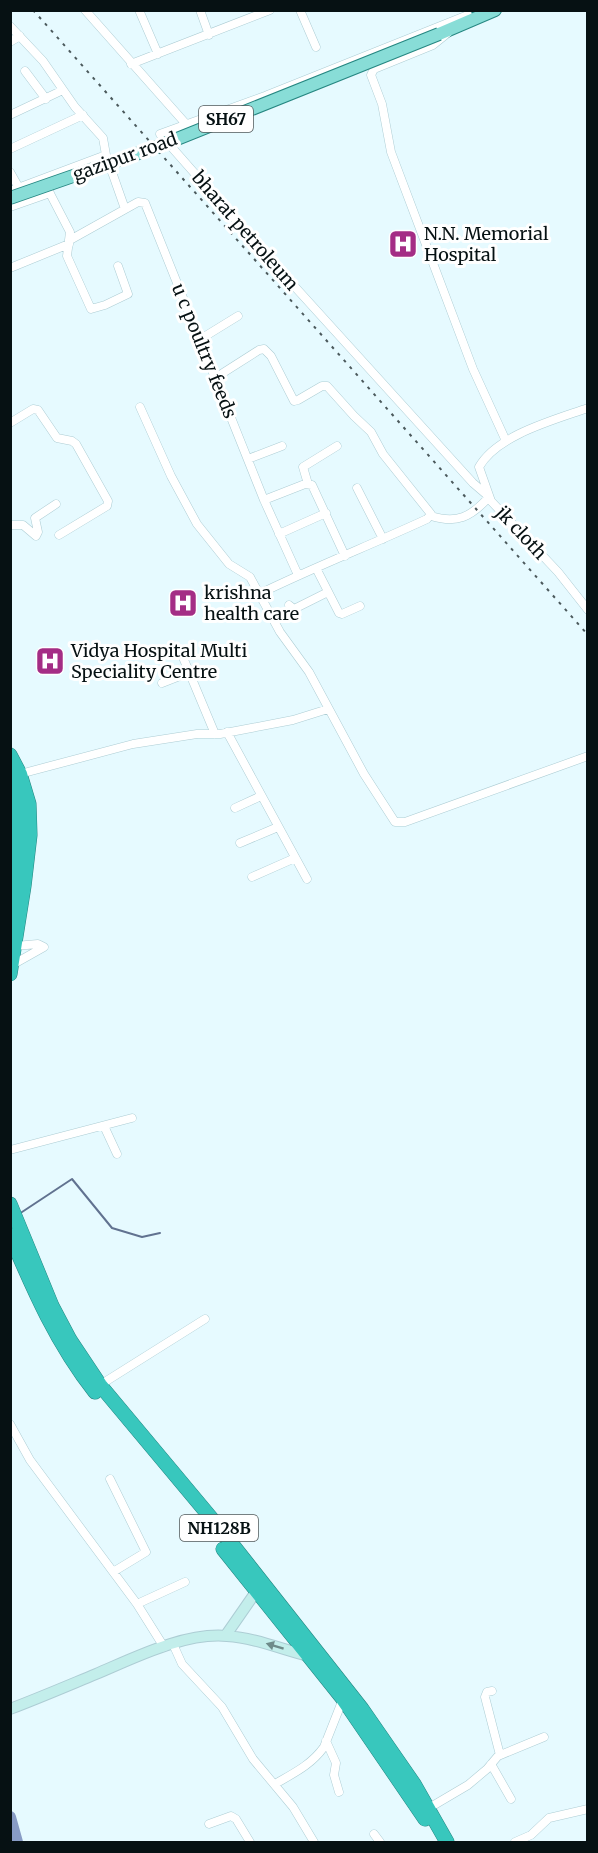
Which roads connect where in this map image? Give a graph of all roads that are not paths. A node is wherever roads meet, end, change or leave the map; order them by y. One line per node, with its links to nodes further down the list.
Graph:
1 (85, 10): 15 (street)
2 (139, 10): 14 (street)
3 (200, 10): 11 (street)
4 (270, 10): 11 (street)
5 (300, 10): 13 (street)
6 (495, 10): 7 (main road, SH67)
7 (477, 13): 9 (main road, SH67); 21 (street, bharat petroleum)
8 (10, 26): 10 (street)
9 (452, 29): 26 (main road, gazipur road / SH67, bridge); 39 (street)
10 (20, 36): 12 (street); 17 (street)
11 (209, 36): 14 (street)
12 (10, 42)
13 (316, 47)
14 (158, 54): 15 (street)
15 (131, 64): 21 (street)
16 (25, 71): 18 (street)
17 (63, 90): 18 (street); 20 (street)
18 (46, 99): 19 (street)
19 (10, 115)
20 (83, 115): 22 (street); 23 (street)
21 (186, 124): 45 (street, bharat petroleum)
22 (10, 149)
23 (106, 155): 25 (street); 29 (street)
24 (10, 172): 26 (street)
25 (43, 180): 26 (street); 27 (street)
26 (13, 193)
27 (50, 193): 28 (street); 30 (street)
28 (10, 207)
29 (125, 209): 30 (street); 34 (street, u c poultry feeds)
30 (70, 242): 31 (street); 32 (street)
31 (118, 266)
32 (10, 268)
33 (238, 316): 34 (street)
34 (199, 340): 35 (street, u c poultry feeds)
35 (215, 378): 42 (street, u c poultry feeds); 49 (street)
36 (140, 407): 58 (street)
37 (588, 408): 39 (street, jk cloth)
38 (10, 423): 52 (street)
39 (506, 441): 45 (street, jk cloth)
40 (282, 446): 42 (street)
41 (337, 446): 43 (street)
42 (248, 459): 46 (street, u c poultry feeds)
43 (308, 484): 46 (street); 48 (street)
44 (357, 488): 53 (street)
45 (488, 496): 49 (street); 61 (street, jk cloth)
46 (264, 500): 51 (street, u c poultry feeds)
47 (56, 504): 50 (street)
48 (326, 513): 51 (street); 54 (street)
49 (431, 516): 53 (street)
50 (10, 525)
51 (279, 534): 56 (street, u c poultry feeds)
52 (59, 535)
53 (383, 539): 54 (street)
54 (345, 556): 55 (street)
55 (316, 568): 56 (street); 57 (street)
56 (298, 575): 58 (street)
57 (328, 592): 59 (street); 60 (street)
58 (259, 594): 65 (street)
59 (290, 605)
60 (360, 606)
61 (587, 607)
62 (182, 655): 63 (street)
63 (190, 672): 64 (street); 67 (street)
64 (162, 683)
65 (328, 709): 66 (street); 69 (street)
66 (227, 732): 67 (street); 71 (street)
67 (215, 734): 70 (street)
68 (10, 755): 70 (highway)
69 (588, 756)
70 (15, 776): 78 (highway)
71 (261, 796): 72 (street); 73 (street)
72 (235, 808)
73 (278, 827): 74 (street); 75 (street)
74 (240, 843)
75 (296, 858): 76 (street); 77 (street)
76 (252, 877)
77 (307, 879)
78 (17, 884): 79 (highway); 80 (highway)
79 (10, 910)
80 (15, 946): 81 (highway); 81 (street)
81 (11, 970)
82 (132, 1118): 83 (street)
83 (104, 1126): 84 (street); 85 (street)
84 (10, 1150)
85 (117, 1154)
86 (10, 1204): 89 (highway, NH128B)
87 (10, 1235): 94 (highway, NH128B)
88 (205, 1319): 89 (street)
89 (100, 1384): 94 (highway, NH128B)
90 (10, 1425): 92 (street)
91 (110, 1479): 92 (street)
92 (113, 1572): 95 (street)
93 (185, 1582): 95 (street)
94 (260, 1587): 96 (street); 98 (highway, NH128B); 99 (highway, NH128B)
95 (137, 1604): 97 (street)
96 (226, 1635): 97 (street); 98 (street, one-way to 96)
97 (168, 1645): 102 (street); 107 (street)
98 (309, 1657): 99 (street); 101 (highway, NH128B)
99 (324, 1660): 110 (highway, NH128B)
100 (492, 1691): 105 (street)
101 (343, 1700): 104 (street); 117 (highway, NH128B)
102 (10, 1709)
103 (544, 1737): 105 (street)
104 (326, 1741): 107 (street); 108 (street)
105 (500, 1755): 106 (street)
106 (491, 1764): 109 (street); 110 (street)
107 (275, 1784): 115 (street)
108 (339, 1792)
109 (511, 1799)
110 (429, 1808): 118 (highway, NH128B)
111 (588, 1809): 119 (street)
112 (209, 1824): 114 (street)
113 (374, 1834): 116 (street)
114 (250, 1842)
115 (314, 1842)
116 (380, 1842)
117 (437, 1842)
118 (447, 1842)
119 (515, 1842)

